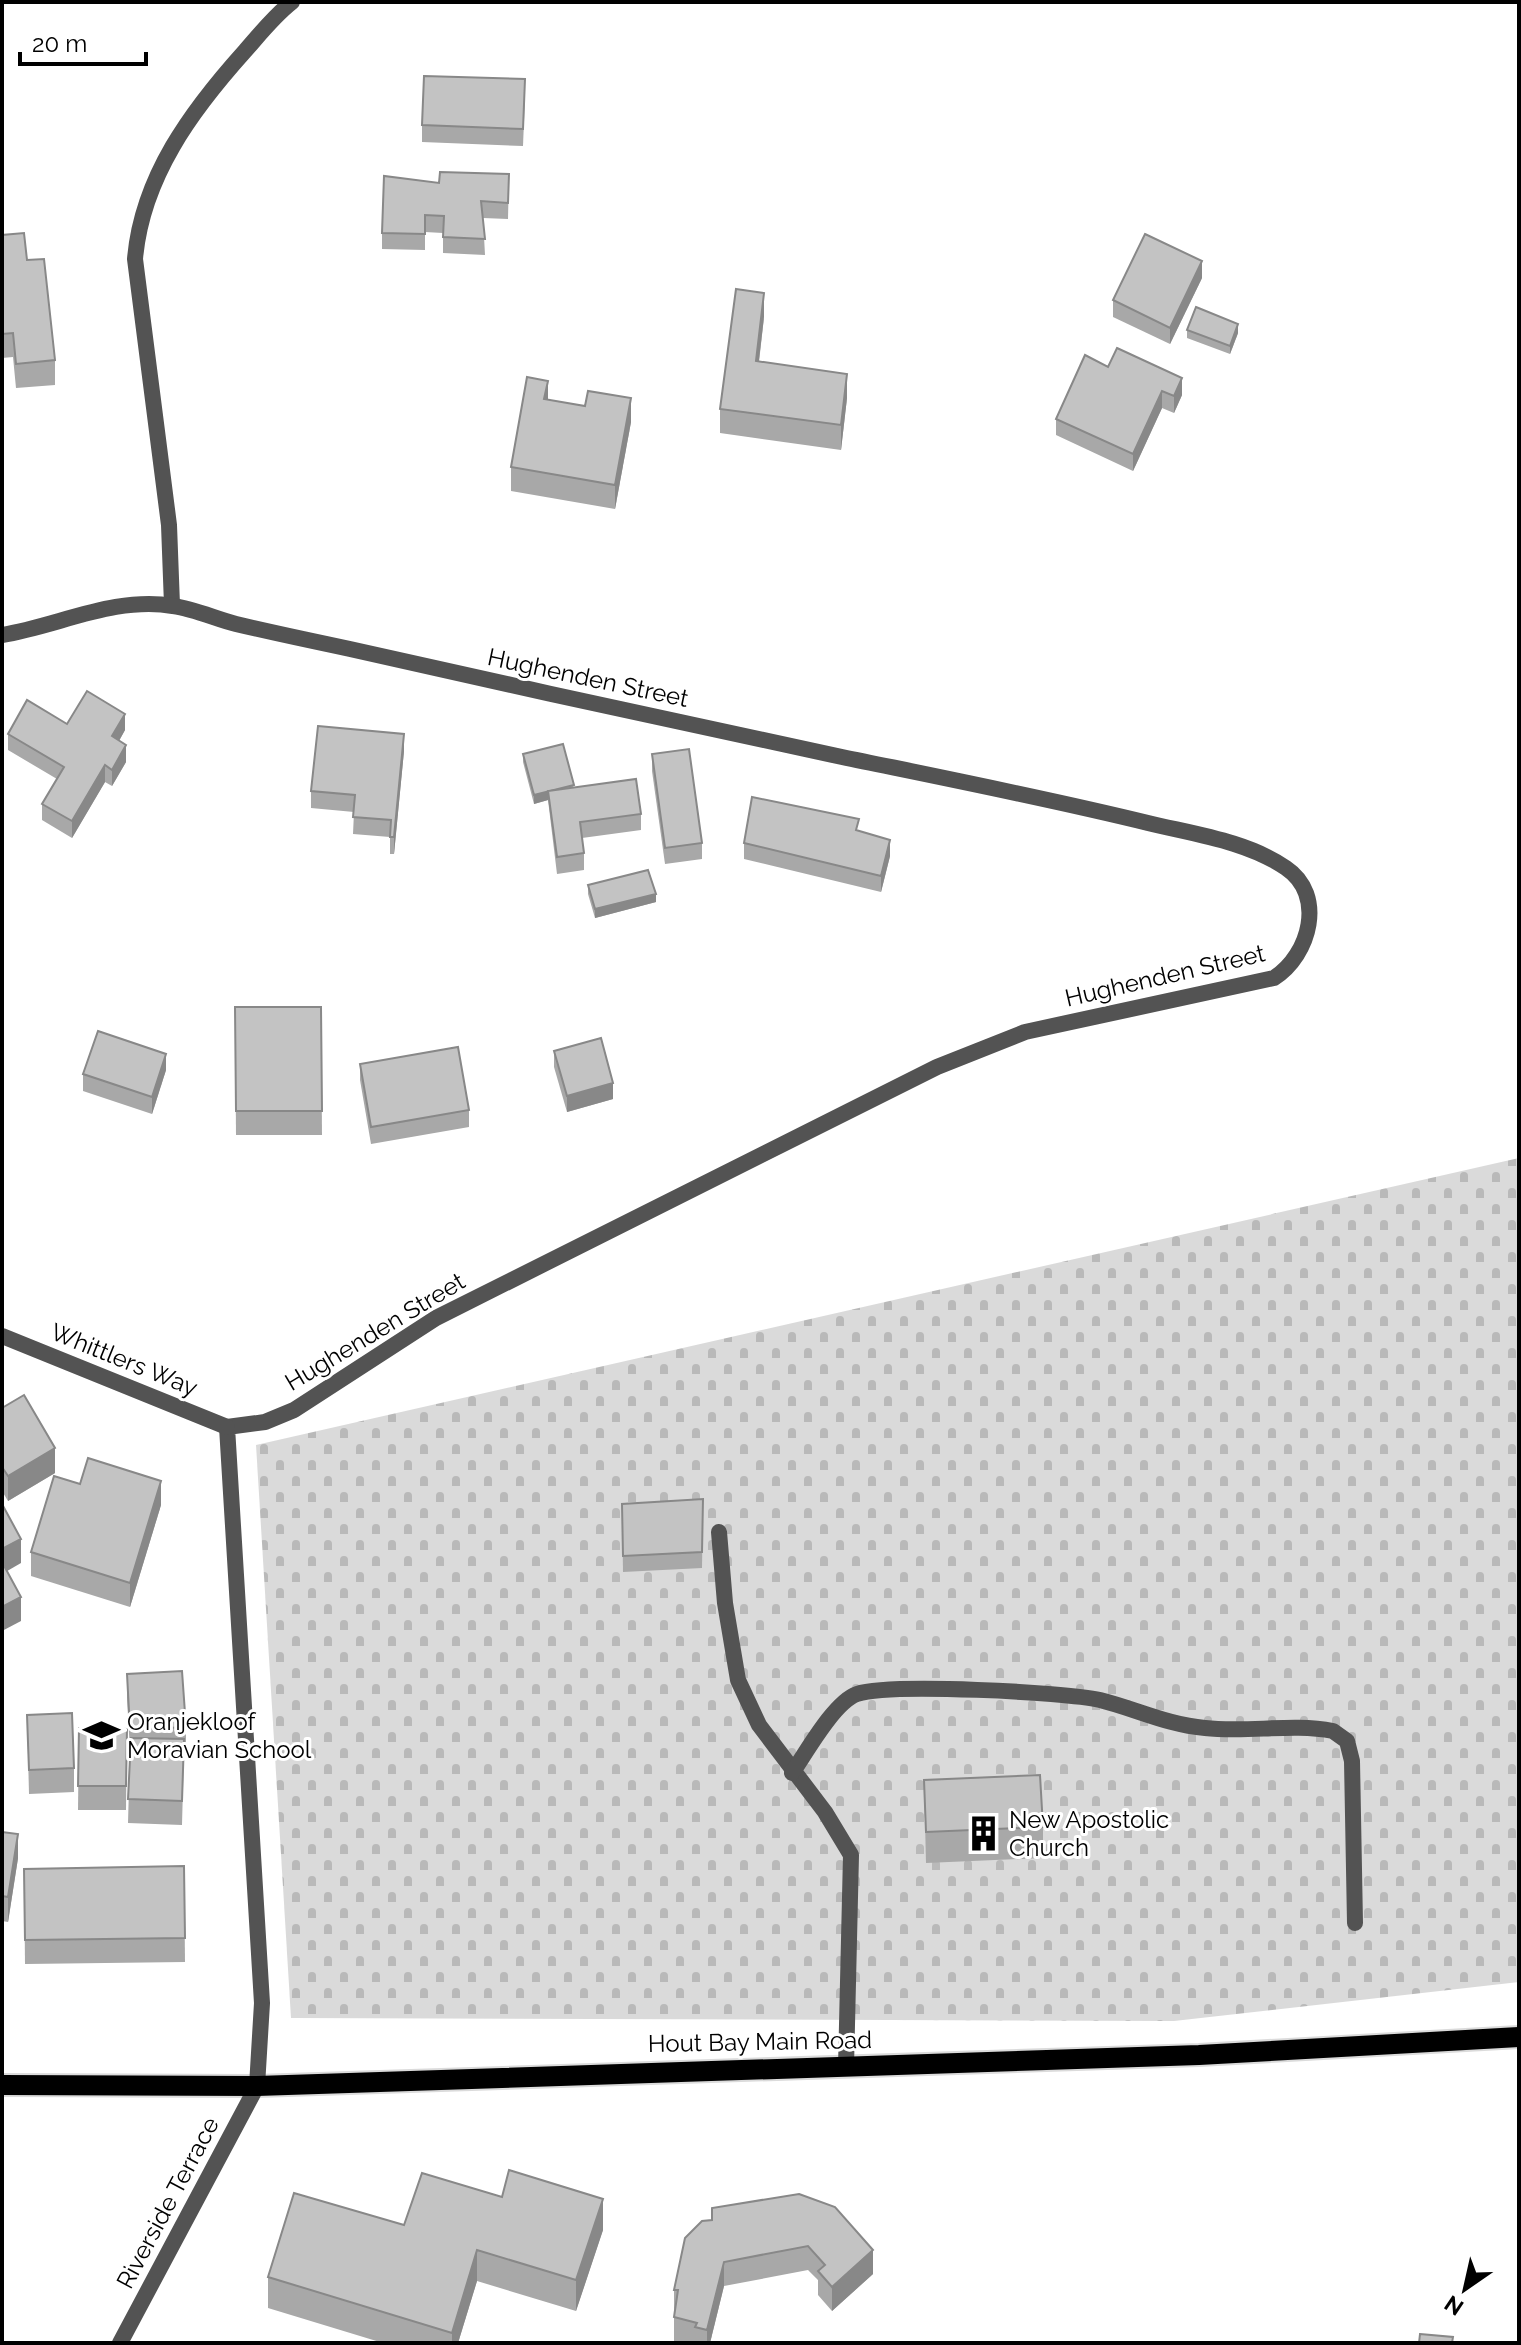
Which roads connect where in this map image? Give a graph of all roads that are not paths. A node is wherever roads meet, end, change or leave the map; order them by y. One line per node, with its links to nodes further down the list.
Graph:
1 (292, 2): 2 (street)
2 (172, 605): 3 (street, Hughenden Street); 5 (street, Hughenden Street)
3 (2, 635)
4 (2, 1336): 5 (street, Whittlers Way)
5 (227, 1427): 12 (street)
6 (719, 1532): 7 (street)
7 (792, 1773): 8 (street); 10 (street)
8 (1355, 1923)
9 (1519, 2037): 10 (main road, Hout Bay Main Road)
10 (846, 2067): 12 (main road, Hout Bay Main Road)
11 (2, 2085): 12 (main road, Hout Bay Main Road)
12 (257, 2086): 13 (street, Riverside Terrace)
13 (120, 2343)

